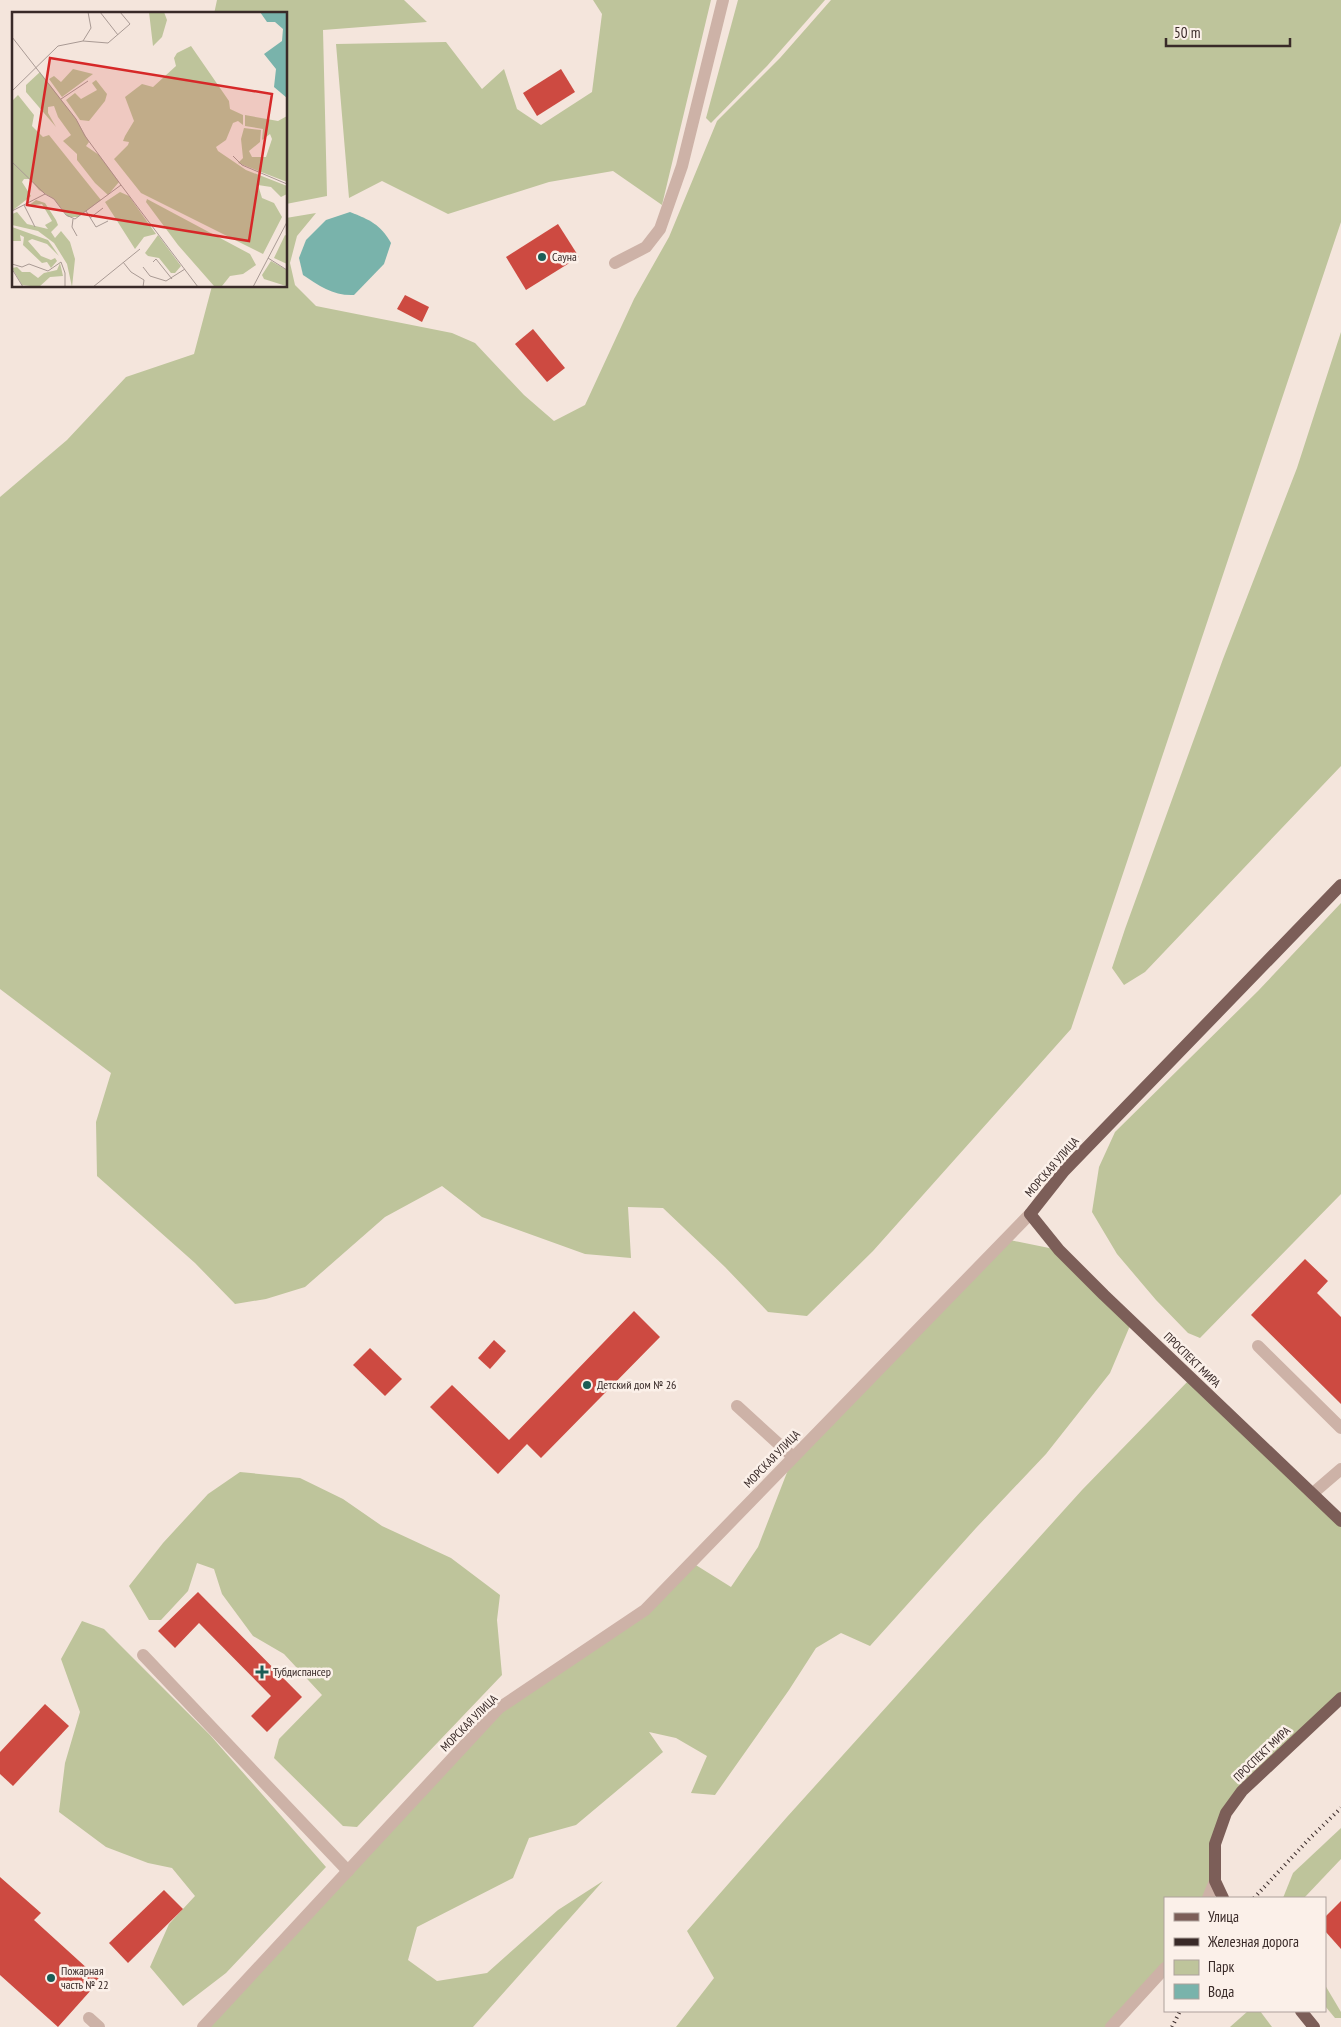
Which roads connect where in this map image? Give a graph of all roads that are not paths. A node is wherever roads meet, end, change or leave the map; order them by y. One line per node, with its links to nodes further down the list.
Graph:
1 (723, 0): 2 (street)
2 (616, 263)
3 (1341, 885): 4 (main road, МОРСКАЯ УЛИЦА)
4 (1030, 1214): 8 (street, МОРСКАЯ УЛИЦА); 10 (main road, ПРОСПЕКТ МИРА)
5 (1258, 1346): 7 (street)
6 (737, 1406): 8 (street)
7 (1341, 1428)
8 (793, 1457): 14 (street, МОРСКАЯ УЛИЦА)
9 (1341, 1469): 10 (street)
10 (1312, 1494): 11 (main road, ПРОСПЕКТ МИРА)
11 (1341, 1521)
12 (143, 1655): 14 (street)
13 (1341, 1698): 15 (main road, ПРОСПЕКТ МИРА)
14 (348, 1871): 22 (street, МОРСКАЯ УЛИЦА)
15 (1215, 1881): 16 (street); 17 (main road, ПРОСПЕКТ МИРА)
16 (1208, 1897)
17 (1223, 1897)
18 (1164, 1969): 23 (street)
19 (1301, 2012): 24 (main road)
20 (89, 2018): 21 (street)
21 (99, 2027)
22 (204, 2027)
23 (1111, 2027)
24 (1314, 2027)

